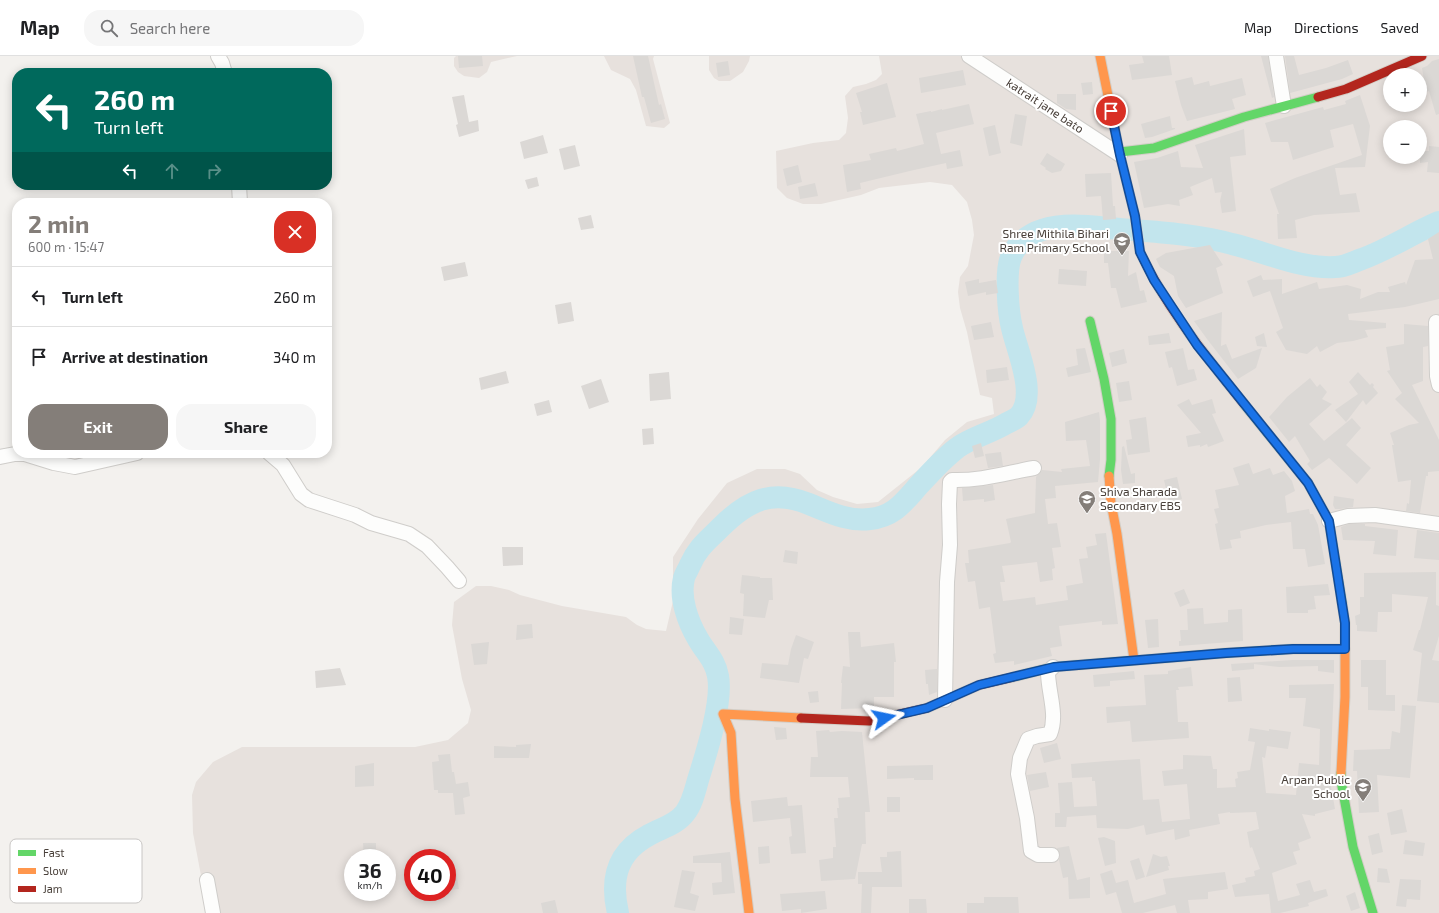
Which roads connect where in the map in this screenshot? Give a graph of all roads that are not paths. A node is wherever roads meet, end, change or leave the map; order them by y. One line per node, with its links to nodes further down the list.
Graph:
1 (218, 56): 6 (street)
2 (969, 56): 8 (street, katrait jane bato)
3 (1100, 56): 8 (street)
4 (1276, 56): 7 (street)
5 (1422, 56): 7 (street)
6 (224, 68)
7 (1284, 106): 8 (street)
8 (1120, 154): 18 (street)
9 (1090, 321): 22 (street)
10 (1436, 322): 11 (street)
11 (1439, 385)
12 (12, 455): 13 (street)
13 (0, 457)
14 (38, 458): 15 (street)
15 (114, 458)
16 (274, 458): 20 (street)
17 (1034, 468): 24 (street)
18 (1329, 521): 19 (street); 21 (street)
19 (1439, 524)
20 (459, 581)
21 (1345, 649): 22 (street); 29 (street)
22 (1134, 660): 23 (street)
23 (1054, 667): 24 (street); 25 (street)
24 (945, 700): 28 (street)
25 (1052, 855)
26 (207, 880): 27 (street)
27 (213, 913)
28 (749, 913)
29 (1373, 913)

